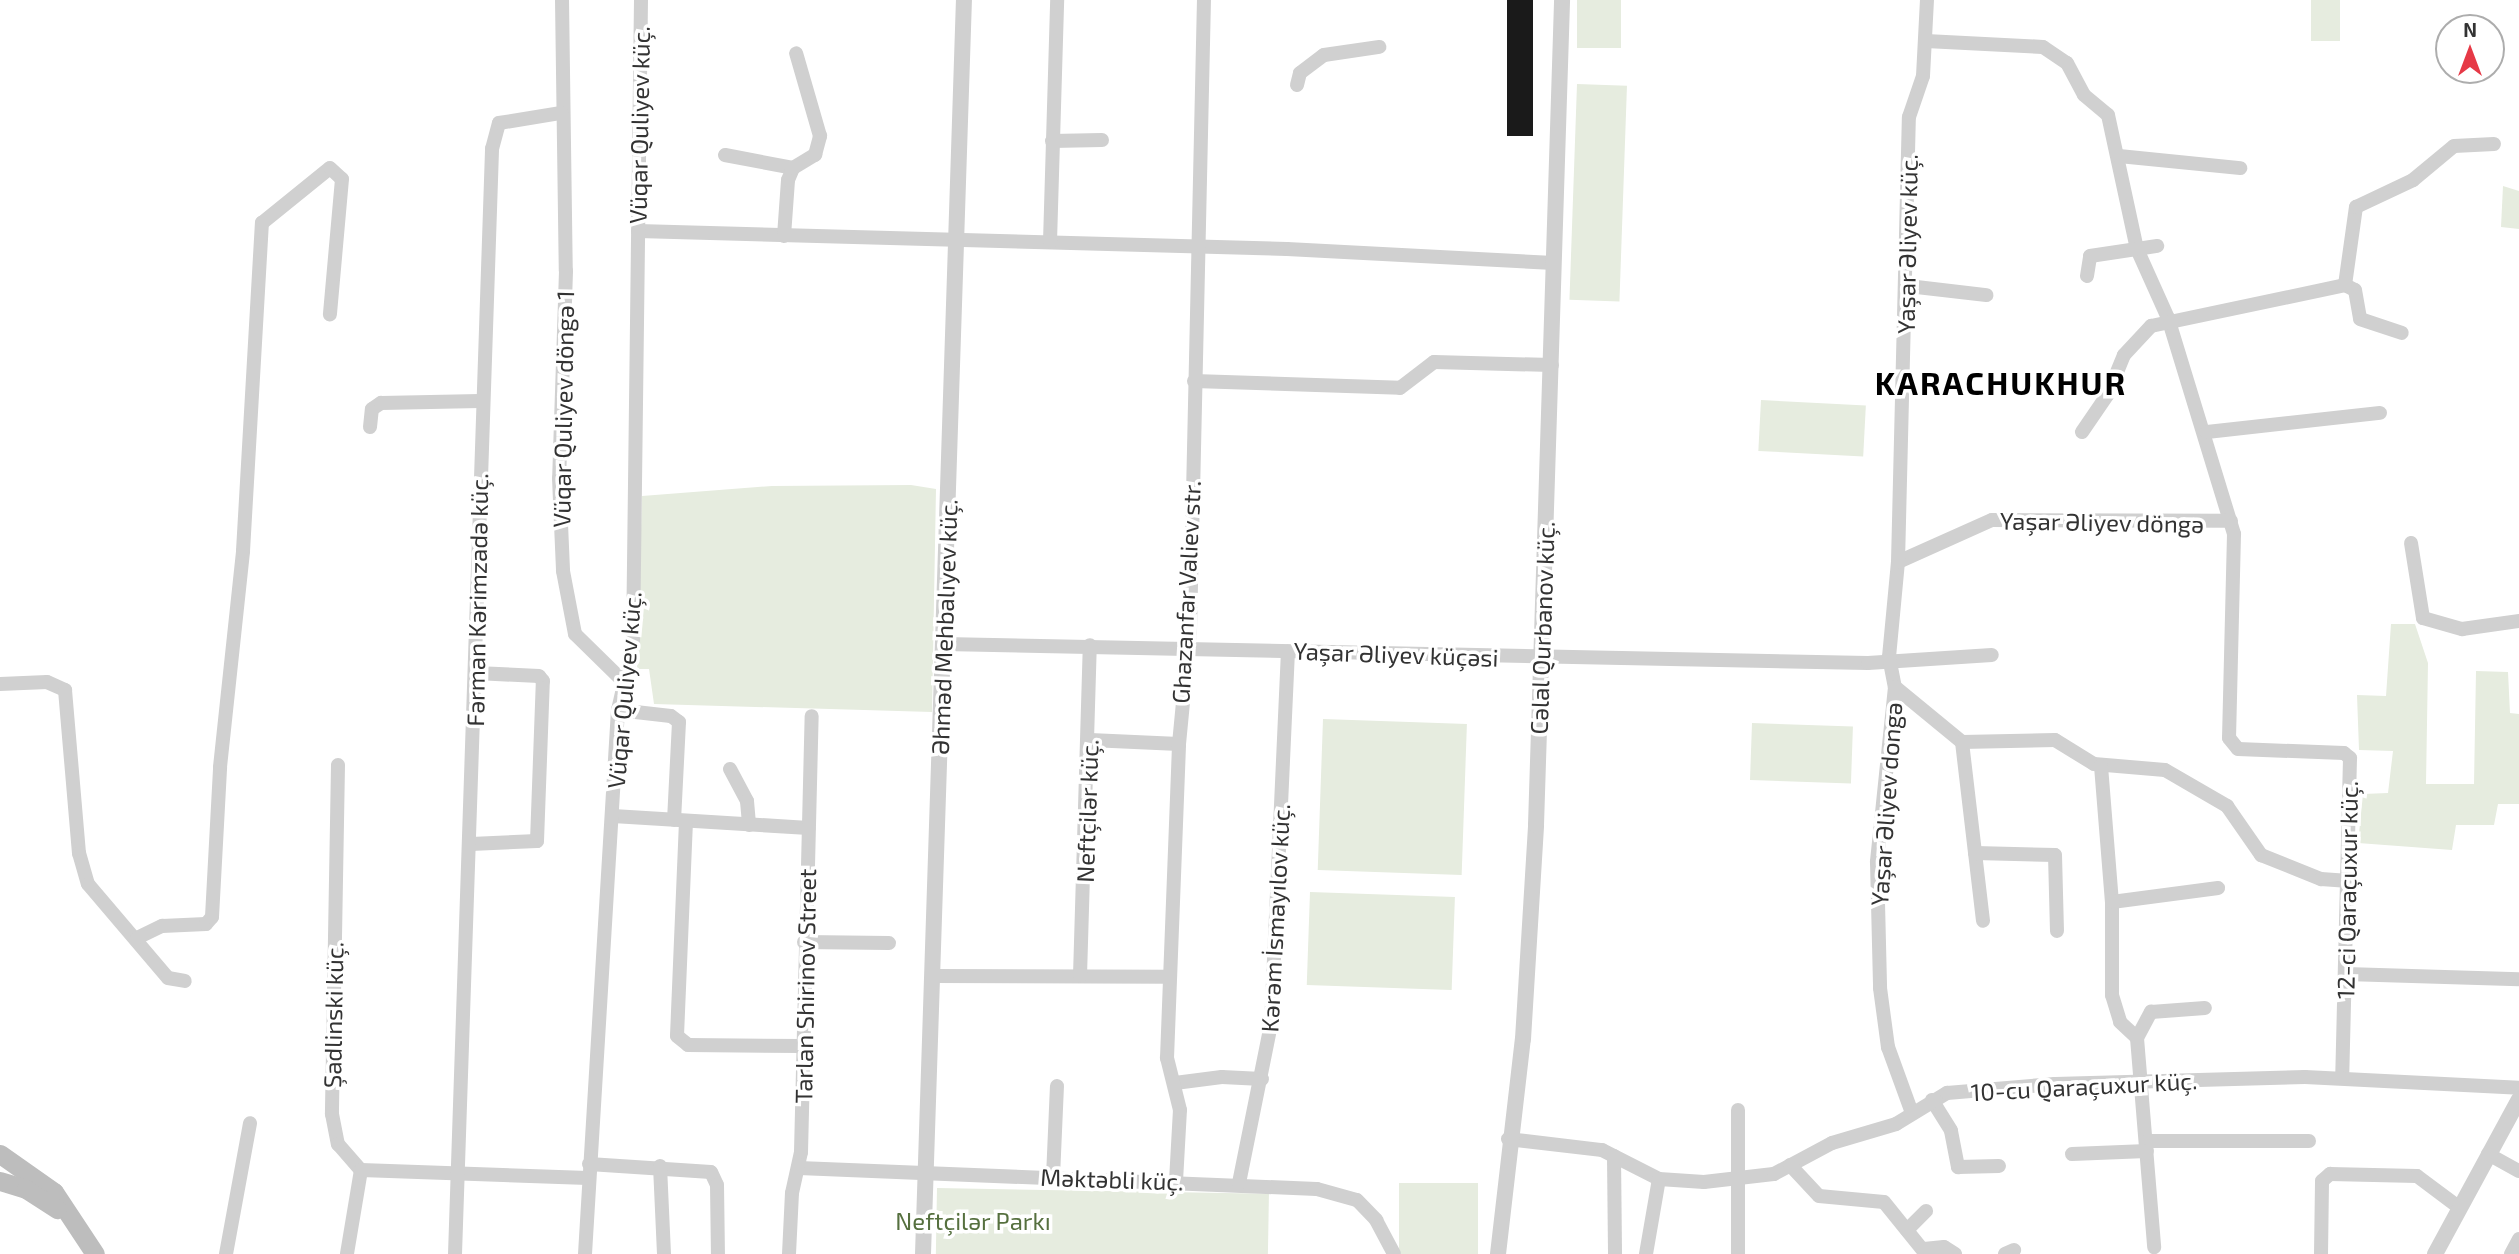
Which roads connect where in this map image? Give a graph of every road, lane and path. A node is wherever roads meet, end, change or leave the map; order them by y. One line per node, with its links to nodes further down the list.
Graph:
1 (562, 0): 12 (street)
2 (641, 0): 20 (street, Vüqar Quliyev küç.)
3 (964, 0): 22 (street, Əhməd Mehbalıyev küç.)
4 (1057, 0): 14 (street)
5 (1204, 0): 24 (street, Ghazanfar Valiev str.)
6 (1562, 0): 27 (street, Cəlal Qurbanov küç.)
7 (1927, 0): 8 (street, Yaşar Əliyev küç.)
8 (1926, 41): 17 (street, 12-ci Qaraçuxur küç.); 30 (street, Yaşar Əliyev küç.)
9 (1380, 47): 11 (street)
10 (796, 53): 18 (street)
11 (1297, 85)
12 (561, 113): 37 (street, Fərman Kərimzadə küç.); 54 (street, Vüqar Quliyev döngə 1)
13 (1102, 140): 14 (street)
14 (1052, 141): 23 (street)
15 (2494, 144): 29 (street)
16 (725, 155): 18 (street)
17 (2119, 156): 19 (street); 26 (street, 12-ci Qaraçuxur küç.)
18 (793, 168): 21 (street)
19 (2239, 168)
20 (638, 231): 21 (street); 54 (street, Vüqar Quliyev küç.)
21 (784, 236): 22 (street)
22 (956, 240): 23 (street); 46 (street, Əhməd Mehbalıyev küç.)
23 (1050, 242): 24 (street)
24 (1198, 246): 27 (street); 36 (street, Ghazanfar Valiev str.)
25 (2157, 246): 26 (street)
26 (2137, 249): 28 (street); 33 (street, 12-ci Qaraçuxur küç.)
27 (1555, 263): 35 (street, Cəlal Qurbanov küç.)
28 (2087, 276)
29 (2345, 285): 33 (street); 34 (street)
30 (1908, 286): 31 (street); 44 (street, Yaşar Əliyev küç.)
31 (1986, 295)
32 (330, 314): 76 (street)
33 (2168, 318): 40 (street); 41 (street, 12-ci Qaraçuxur küç.)
34 (2402, 333)
35 (1552, 365): 36 (street); 51 (street, Cəlal Qurbanov küç.)
36 (1195, 382): 48 (street, Ghazanfar Valiev str.)
37 (481, 401): 39 (street); 53 (street, Fərman Kərimzadə küç.)
38 (2380, 413): 41 (street)
39 (370, 427)
40 (2082, 432)
41 (2207, 432): 42 (street, 12-ci Qaraçuxur küç.)
42 (2231, 521): 44 (street, Yaşar Əliyev döngə); 71 (street, 12-ci Qaraçuxur küç.)
43 (2411, 543): 45 (street)
44 (1898, 562): 52 (street, Yaşar Əliyev küç.)
45 (2519, 621)
46 (944, 644): 47 (street, Yaşar Əliyev küçəsi); 80 (street, Əhməd Mehbalıyev küç.)
47 (1090, 645): 48 (street, Yaşar Əliyev küçəsi); 59 (street, Neftçilər küç.)
48 (1188, 648): 49 (street, Yaşar Əliyev küçəsi); 61 (street, Ghazanfar Valiev str.)
49 (1288, 651): 51 (street, Yaşar Əliyev küçəsi); 89 (street, Kərəm İsmayılov küç.)
50 (1992, 655): 52 (street, Yaşar Əliyev küçəsi)
51 (1541, 657): 52 (street, Yaşar Əliyev küçəsi); 99 (street, Cəlal Qurbanov küç.)
52 (1889, 657): 56 (street, Yaşar Əliyev dongə)
53 (476, 673): 69 (street, Fərman Kərimzadə küç.); 69 (street)
54 (625, 682): 57 (street, Vüqar Quliyev küç.)
55 (0, 684): 76 (street)
56 (1895, 687): 60 (street); 97 (street, Yaşar Əliyev dongə)
57 (618, 710): 65 (street, Vüqar Quliyev küç.); 66 (street)
58 (812, 716): 68 (street, Tarlan Shirinov Street)
59 (1090, 740): 61 (street); 81 (street, Neftçilər küç.)
60 (1962, 742): 63 (street); 70 (street)
61 (1179, 744): 82 (street, Ghazanfar Valiev str.)
62 (338, 765): 110 (street, Şadlinski küç.)
63 (2101, 766): 71 (street); 73 (street)
64 (730, 769): 67 (street)
65 (613, 816): 66 (street); 111 (street, Vüqar Quliyev küç.)
66 (680, 821): 67 (street); 87 (street)
67 (749, 825): 68 (street)
68 (809, 828): 77 (street, Tarlan Shirinov Street)
69 (471, 844): 113 (street, Fərman Kərimzadə küç.)
70 (1975, 853): 74 (street); 75 (street)
71 (2348, 881): 79 (street, 12-ci Qaraçuxur küç.)
72 (2218, 888): 73 (street)
73 (2112, 902): 86 (street)
74 (1983, 921)
75 (2057, 931)
76 (137, 938): 84 (street)
77 (804, 942): 78 (street); 87 (street, Tarlan Shirinov Street)
78 (889, 943)
79 (2346, 974): 83 (street); 88 (street, 12-ci Qaraçuxur küç.)
80 (933, 976): 81 (street); 114 (street, Əhməd Mehbalıyev küç.)
81 (1080, 976): 82 (street)
82 (1170, 977): 91 (street, Ghazanfar Valiev str.)
83 (2519, 979)
84 (184, 981)
85 (2205, 1008): 86 (street)
86 (2137, 1038): 90 (street)
87 (802, 1046): 109 (street, Tarlan Shirinov Street)
88 (2342, 1077): 90 (street, 10-cu Qaraçuxur küç.); 93 (street, 10-cu Qaraçuxur küç.)
89 (1262, 1079): 91 (street); 120 (street, Kərəm İsmayılov küç.)
90 (2141, 1082): 95 (street, 10-cu Qaraçuxur küç.); 101 (street)
91 (1175, 1083): 119 (street, Ghazanfar Valiev str.)
92 (1057, 1086): 115 (street)
93 (2519, 1088)
94 (2519, 1099): 104 (street)
95 (1932, 1100): 97 (street, 10-cu Qaraçuxur küç.); 108 (street)
96 (1738, 1110): 117 (street)
97 (1912, 1113): 106 (street, 10-cu Qaraçuxur küç.)
98 (250, 1123): 128 (street)
99 (1508, 1139): 105 (street, 10-cu Qaraçuxur küç.); 137 (street, Cəlal Qurbanov küç.)
100 (2309, 1141): 101 (street)
101 (2147, 1146): 103 (street); 125 (street)
102 (0, 1154): 126 (main road)
103 (2072, 1154)
104 (2488, 1154): 112 (street); 121 (street)
105 (1614, 1156): 116 (street, 10-cu Qaraçuxur küç.); 138 (street)
106 (1790, 1165): 117 (street, 10-cu Qaraçuxur küç.); 123 (street)
107 (660, 1166): 111 (street); 132 (street); 133 (street)
108 (1999, 1166)
109 (799, 1168): 114 (street, Məktəbli küç.); 134 (street, Tarlan Shirinov Street)
110 (361, 1170): 113 (street); 129 (street)
111 (588, 1171): 113 (street); 131 (street, Vüqar Quliyev küç.)
112 (2519, 1171)
113 (457, 1173): 130 (street, Fərman Kərimzadə küç.)
114 (927, 1173): 115 (street, Məktəbli küç.); 135 (street, Əhməd Mehbalıyev küç.)
115 (1053, 1177): 119 (street, Məktəbli küç.)
116 (1659, 1179): 117 (street, 10-cu Qaraçuxur küç.); 139 (street)
117 (1737, 1179): 140 (street)
118 (0, 1181): 126 (main road)
119 (1176, 1181): 120 (street, Məktəbli küç.)
120 (1239, 1182): 136 (street, Məktəbli küç.)
121 (2460, 1208): 142 (street); 143 (street)
122 (1926, 1211): 123 (street)
123 (1907, 1230): 127 (street)
124 (2519, 1239): 144 (street)
125 (2154, 1247)
126 (93, 1250)
127 (1925, 1252): 141 (street)
128 (226, 1254)
129 (347, 1254)
130 (455, 1254)
131 (585, 1254)
132 (664, 1254)
133 (718, 1254)
134 (789, 1254)
135 (923, 1254)
136 (1394, 1254)
137 (1498, 1254)
138 (1615, 1254)
139 (1646, 1254)
140 (1738, 1254)
141 (1955, 1254)
142 (2321, 1254)
143 (2435, 1254)
144 (2511, 1254)

